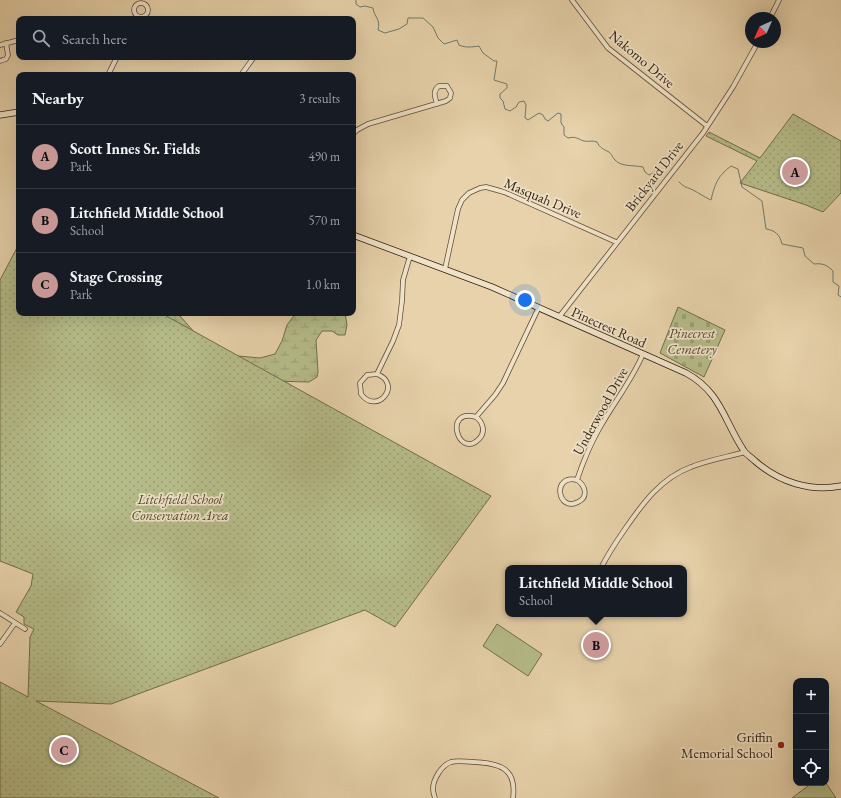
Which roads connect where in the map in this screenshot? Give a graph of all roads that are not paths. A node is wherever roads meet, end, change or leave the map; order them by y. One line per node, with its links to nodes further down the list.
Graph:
1 (572, 0): 16 (street, Nakomo Drive)
2 (779, 0): 3 (street)
3 (773, 12)
4 (16, 41): 5 (street)
5 (6, 43): 6 (street); 10 (street)
6 (0, 44)
7 (755, 48): 16 (street, Brickyard Drive)
8 (116, 60): 11 (street)
9 (252, 60): 12 (street)
10 (0, 61)
11 (110, 72)
12 (243, 72)
13 (437, 104): 13 (street); 17 (street)
14 (16, 112): 15 (street)
15 (0, 114)
16 (707, 126): 19 (street, Brickyard Drive)
17 (356, 131)
18 (356, 236): 20 (street, Pinecrest Road)
19 (616, 242): 21 (street, Masquah Drive); 23 (street, Brickyard Drive)
20 (410, 256): 21 (street, Pinecrest Road); 25 (street)
21 (444, 269): 22 (street, Pinecrest Road)
22 (538, 309): 23 (street, Pinecrest Road); 26 (street)
23 (558, 318): 24 (street, Pinecrest Road)
24 (642, 354): 27 (street, Pinecrest Road); 28 (street, Underwood Drive)
25 (377, 374): 25 (street)
26 (476, 417): 26 (street)
27 (745, 452): 29 (street, Pinecrest Road); 30 (street)
28 (577, 480): 28 (street)
29 (841, 486)
30 (602, 565)
31 (0, 613): 32 (street)
32 (15, 623): 33 (street); 34 (street)
33 (25, 629)
34 (0, 644)
35 (435, 798): 36 (street)
36 (513, 798)

